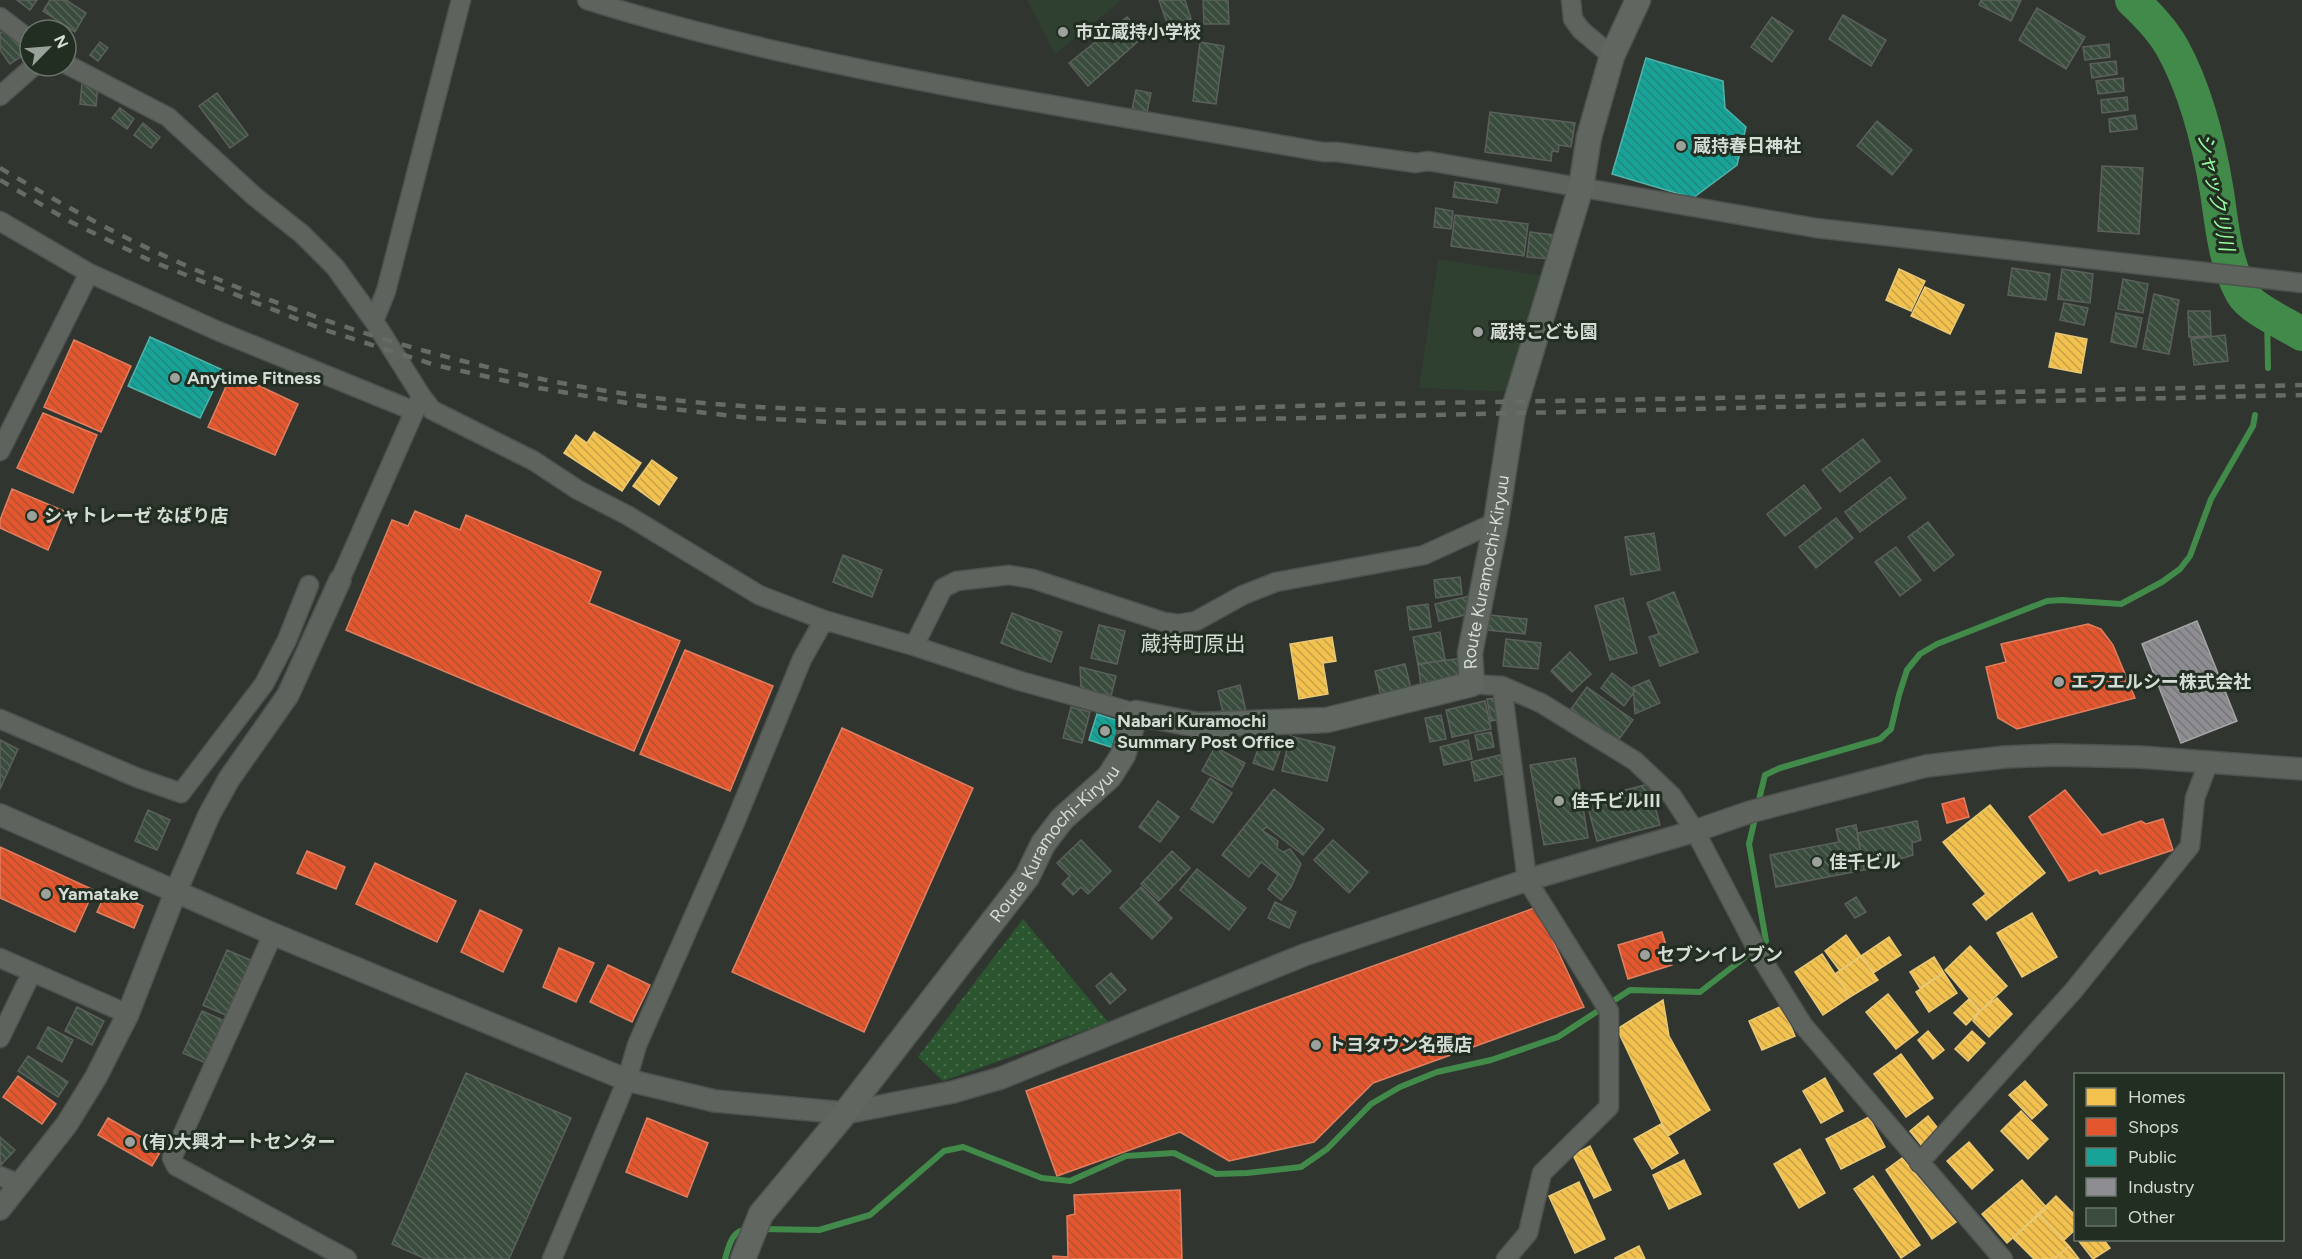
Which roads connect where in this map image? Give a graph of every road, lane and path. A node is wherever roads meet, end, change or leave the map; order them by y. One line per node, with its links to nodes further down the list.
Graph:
1 (461, 0): 15 (street)
2 (587, 0): 11 (street)
3 (1571, 0): 7 (street)
4 (1638, 0): 7 (main road, Route Kuramochi-Kiryuu)
5 (0, 17): 6 (street)
6 (18, 31)
7 (1612, 56): 11 (main road, Route Kuramochi-Kiryuu)
8 (78, 70): 15 (street)
9 (20, 78): 10 (street)
10 (0, 96)
11 (1581, 187): 14 (street); 18 (main road, Route Kuramochi-Kiryuu)
12 (0, 221): 13 (street)
13 (88, 273): 16 (street); 17 (street)
14 (2302, 283)
15 (374, 321): 16 (street)
16 (418, 404): 19 (street); 21 (street)
17 (0, 451)
18 (1496, 522): 22 (street); 23 (main road, Route Kuramochi-Kiryuu)
19 (340, 580): 32 (street)
20 (309, 585): 26 (street)
21 (824, 620): 22 (street); 38 (street)
22 (914, 646): 25 (street)
23 (1472, 684): 24 (street); 25 (main road, Route Kuramochi-Kiryuu)
24 (1502, 686): 30 (street); 31 (street)
25 (1136, 713): 39 (main road, Route Kuramochi-Kiryuu)
26 (0, 719)
27 (2208, 761): 28 (street); 30 (street); 40 (street)
28 (2302, 769)
29 (0, 815): 32 (street)
30 (1695, 831): 31 (street); 40 (street)
31 (1527, 880): 39 (street); 46 (street)
32 (176, 891): 33 (street); 36 (street)
33 (273, 934): 38 (street); 44 (street)
34 (0, 958): 35 (street)
35 (32, 972): 36 (street); 37 (street)
36 (128, 1014): 41 (street)
37 (0, 1038)
38 (627, 1080): 39 (street); 45 (street)
39 (845, 1113): 43 (main road, Route Kuramochi-Kiryuu)
40 (1919, 1163): 47 (street)
41 (10, 1180): 42 (street)
42 (0, 1209)
43 (745, 1253)
44 (347, 1259)
45 (552, 1259)
46 (1506, 1259)
47 (2003, 1259)

